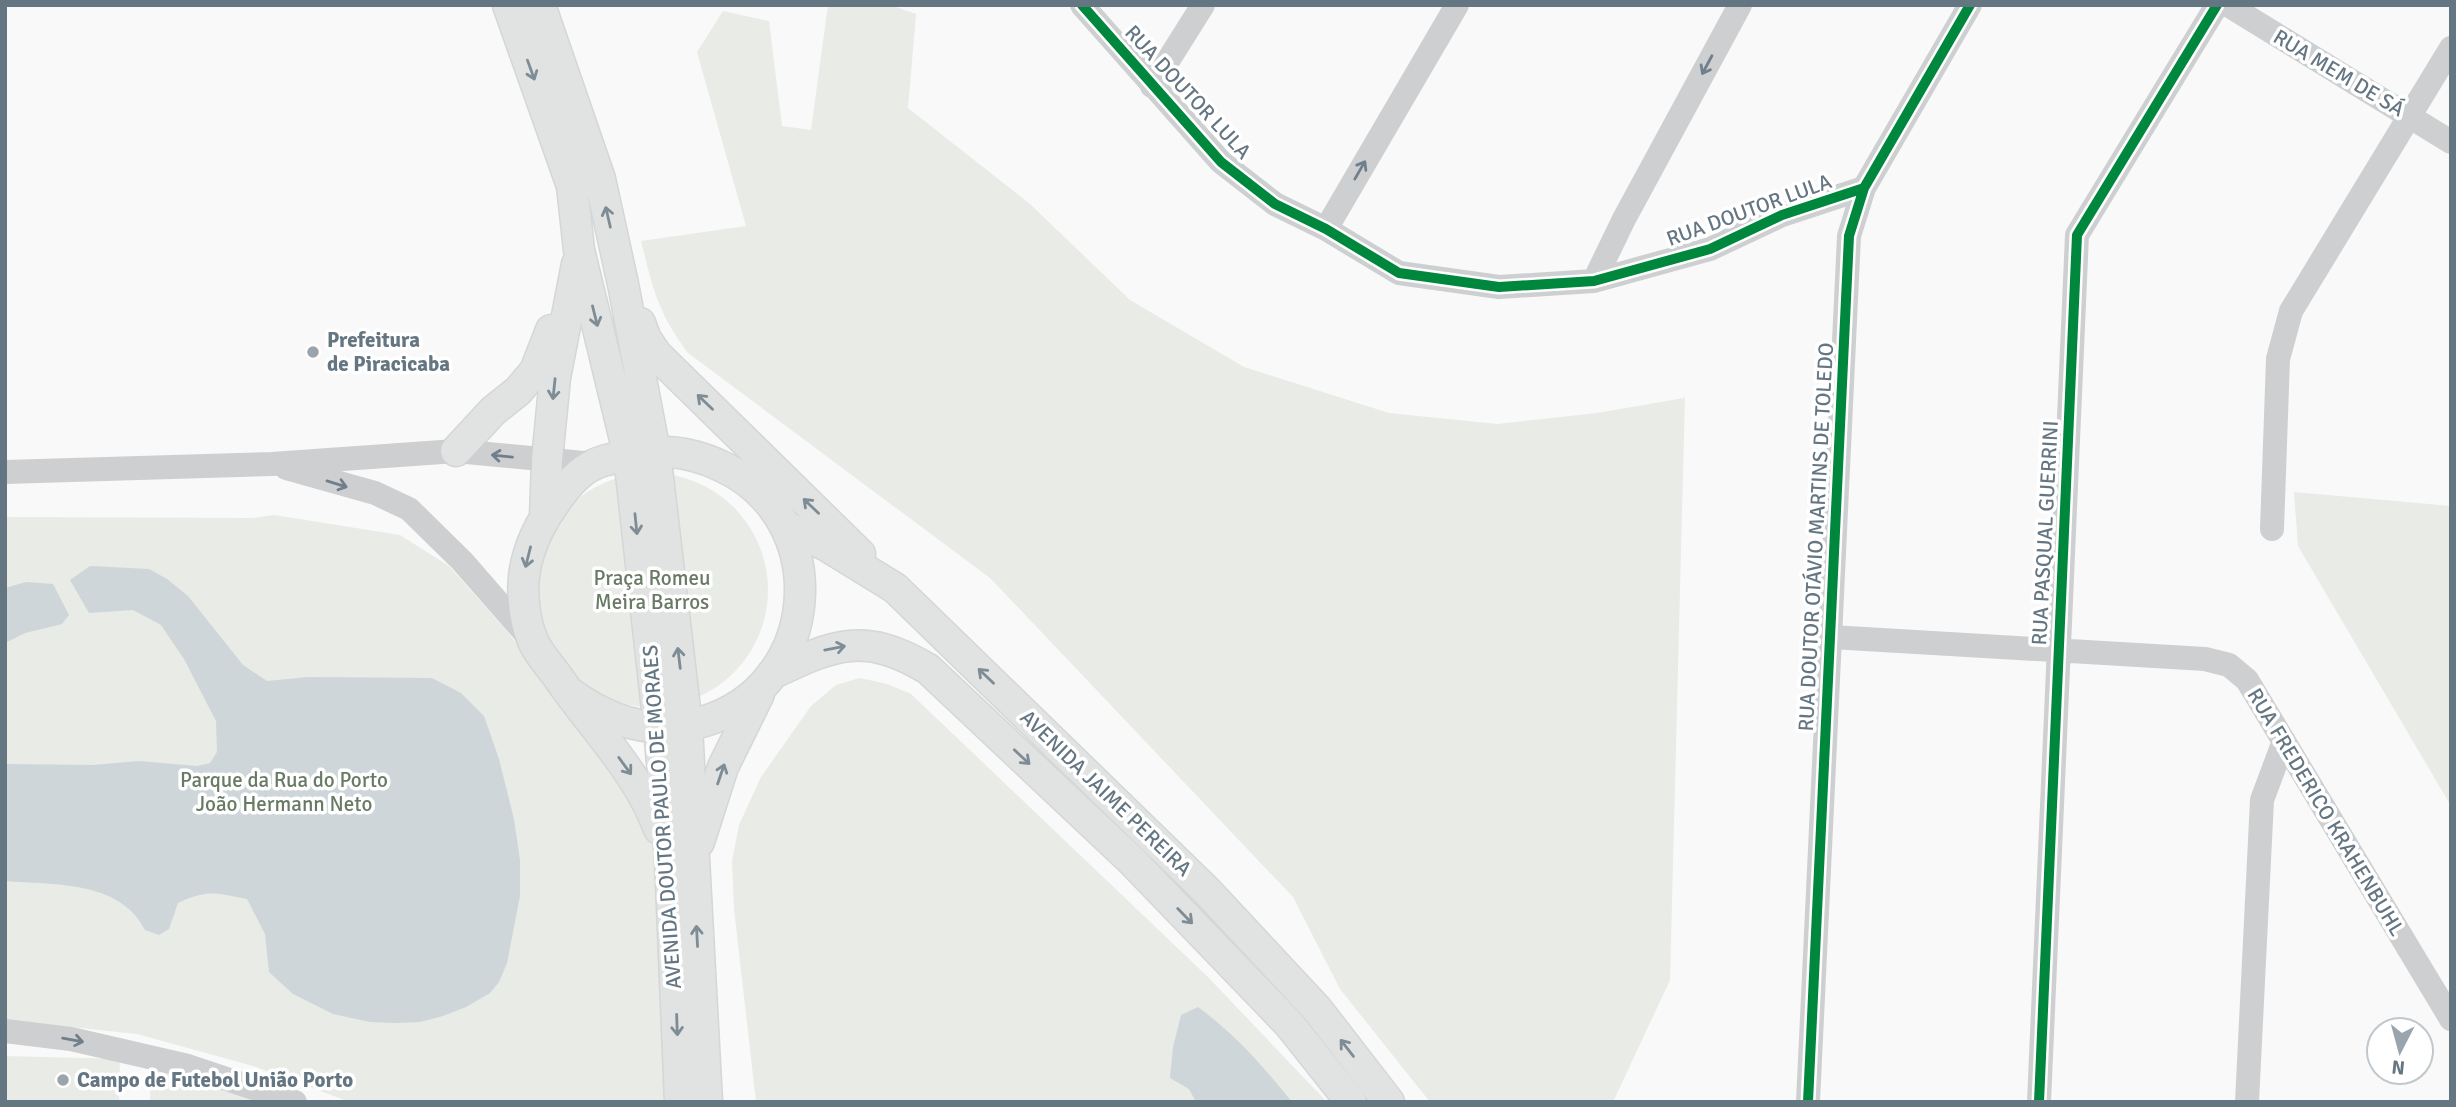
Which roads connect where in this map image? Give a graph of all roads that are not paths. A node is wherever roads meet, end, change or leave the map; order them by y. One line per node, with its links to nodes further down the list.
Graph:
1 (508, 5): 16 (main road, AVENIDA DOUTOR PAULO DE MORAES, one-way to 16)
2 (540, 5): 18 (main road, AVENIDA DOUTOR PAULO DE MORAES, one-way to 2)
3 (1082, 5): 11 (street, RUA DOUTOR LULA)
4 (1203, 5): 11 (street)
5 (1457, 5): 15 (street, one-way to 5)
6 (1740, 5): 17 (street, one-way to 17)
7 (1970, 5): 14 (street, RUA DOUTOR OTÁVIO MARTINS DE TOLEDO)
8 (2217, 5): 32 (street, RUA PASQUAL GUERRINI)
9 (2228, 5): 12 (street, RUA MEM DE SÁ)
10 (2451, 48): 12 (street)
11 (1152, 86): 15 (street, RUA DOUTOR LULA)
12 (2409, 116): 13 (street, RUA MEM DE SÁ); 28 (street)
13 (2451, 142)
14 (1864, 188): 17 (street, RUA DOUTOR LULA); 30 (street, RUA DOUTOR OTÁVIO MARTINS DE TOLEDO)
15 (1326, 229): 17 (street, RUA DOUTOR LULA)
16 (579, 250): 20 (main road); 21 (main road, AVENIDA DOUTOR PAULO DE MORAES, one-way to 21); 22 (main road, one-way to 22)
17 (1594, 281)
18 (624, 284): 19 (main road, one-way to 18); 21 (main road, AVENIDA DOUTOR PAULO DE MORAES)
19 (754, 449): 26 (main road); 29 (main road, one-way to 19)
20 (456, 451): 22 (street, one-way to 20); 23 (street)
21 (642, 454): 24 (main road); 26 (main road); 35 (main road, AVENIDA DOUTOR PAULO DE MORAES)
22 (547, 460): 24 (street); 27 (main road)
23 (272, 464): 25 (street); 31 (street, one-way to 31)
24 (594, 464): 27 (main road)
25 (5, 472)
26 (779, 516): 29 (main road, AVENIDA JAIME PEREIRA); 33 (main road)
27 (545, 517): 31 (main road, one-way to 31)
28 (2272, 530)
29 (895, 588): 44 (main road, AVENIDA JAIME PEREIRA, one-way to 29)
30 (1830, 637): 32 (street, RUA FREDERICO KRAHENBUHL); 45 (street, RUA DOUTOR OTÁVIO MARTINS DE TOLEDO)
31 (534, 642): 34 (main road)
32 (2059, 650): 36 (street, RUA FREDERICO KRAHENBUHL); 46 (street, RUA PASQUAL GUERRINI)
33 (768, 679): 35 (main road); 37 (main road, one-way to 33); 43 (main road, AVENIDA JAIME PEREIRA, one-way to 43)
34 (569, 692): 35 (main road); 37 (main road, one-way to 37)
35 (673, 727): 37 (main road, AVENIDA DOUTOR PAULO DE MORAES)
36 (2284, 741): 38 (street, RUA FREDERICO KRAHENBUHL); 47 (street)
37 (681, 861): 41 (main road, AVENIDA DOUTOR PAULO DE MORAES, one-way to 41); 42 (main road, AVENIDA DOUTOR PAULO DE MORAES, one-way to 37)
38 (2451, 1019)
39 (5, 1031): 40 (street, one-way to 40)
40 (295, 1102)
41 (680, 1102)
42 (707, 1102)
43 (1352, 1102)
44 (1389, 1102)
45 (1808, 1102)
46 (2039, 1102)
47 (2247, 1102)

